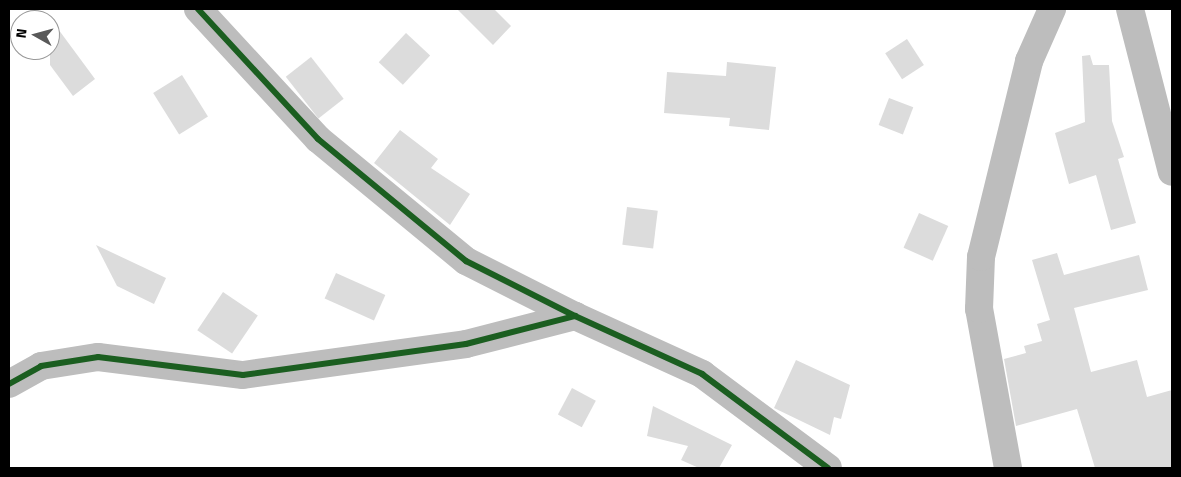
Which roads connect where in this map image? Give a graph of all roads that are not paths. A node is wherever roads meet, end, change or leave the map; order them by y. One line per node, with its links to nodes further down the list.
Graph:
1 (198, 9): 5 (street)
2 (1052, 9): 8 (street)
3 (1130, 9): 4 (street)
4 (1172, 172)
5 (575, 316): 6 (street); 7 (street)
6 (9, 384)
7 (828, 468)
8 (1008, 468)

